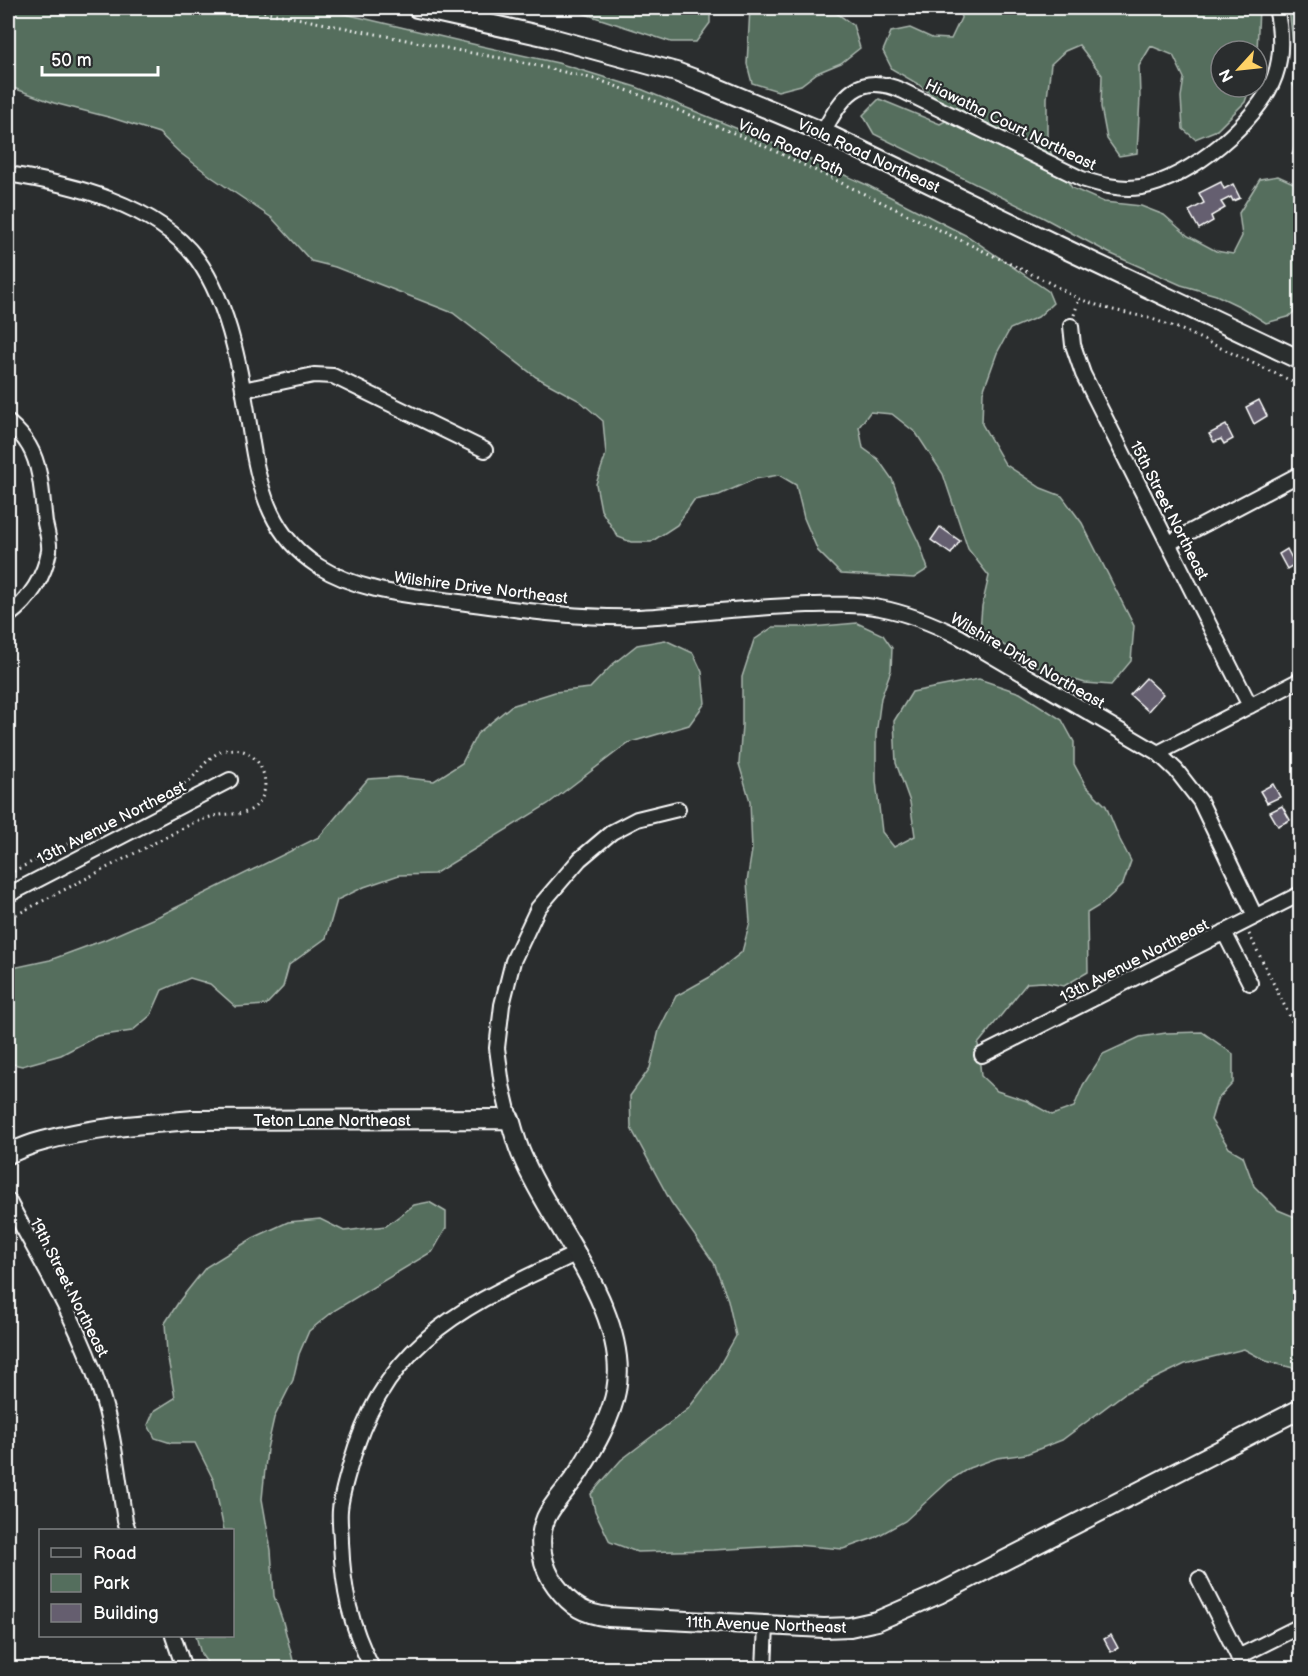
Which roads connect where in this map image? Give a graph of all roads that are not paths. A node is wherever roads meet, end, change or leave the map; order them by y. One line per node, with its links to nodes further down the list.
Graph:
1 (417, 8): 3 (street, Viola Road Northeast)
2 (1276, 8): 3 (street, Hiawatha Court Northeast)
3 (822, 132): 6 (street, Viola Road Northeast)
4 (8, 174): 7 (street, Wilshire Drive Northeast)
5 (1071, 326): 11 (street, 15th Street Northeast)
6 (1300, 360)
7 (243, 390): 9 (street); 15 (street, Wilshire Drive Northeast)
8 (8, 422): 12 (street)
9 (485, 450)
10 (1300, 474): 11 (street)
11 (1169, 543): 14 (street, 15th Street Northeast)
12 (8, 616)
13 (1300, 680): 14 (street)
14 (1250, 706): 15 (street)
15 (1158, 753): 20 (street)
16 (230, 780): 19 (street, 13th Avenue Northeast)
17 (678, 809): 24 (street)
18 (1300, 894): 20 (street, 13th Avenue Northeast)
19 (8, 895)
20 (1249, 920): 21 (street, 13th Avenue Northeast)
21 (1224, 932): 22 (street); 23 (street, 13th Avenue Northeast)
22 (1250, 983)
23 (982, 1055)
24 (510, 1119): 25 (street, Teton Lane Northeast); 27 (street)
25 (8, 1154)
26 (8, 1200): 29 (street, 19th Street Northeast)
27 (575, 1254): 31 (street, 11th Avenue Northeast); 36 (street)
28 (1300, 1409): 31 (street, 11th Avenue Northeast)
29 (128, 1529)
30 (1199, 1579): 34 (street)
31 (766, 1626): 37 (street)
32 (1300, 1626): 34 (street)
33 (174, 1637): 35 (street)
34 (1241, 1663)
35 (184, 1668)
36 (372, 1668)
37 (764, 1668)

